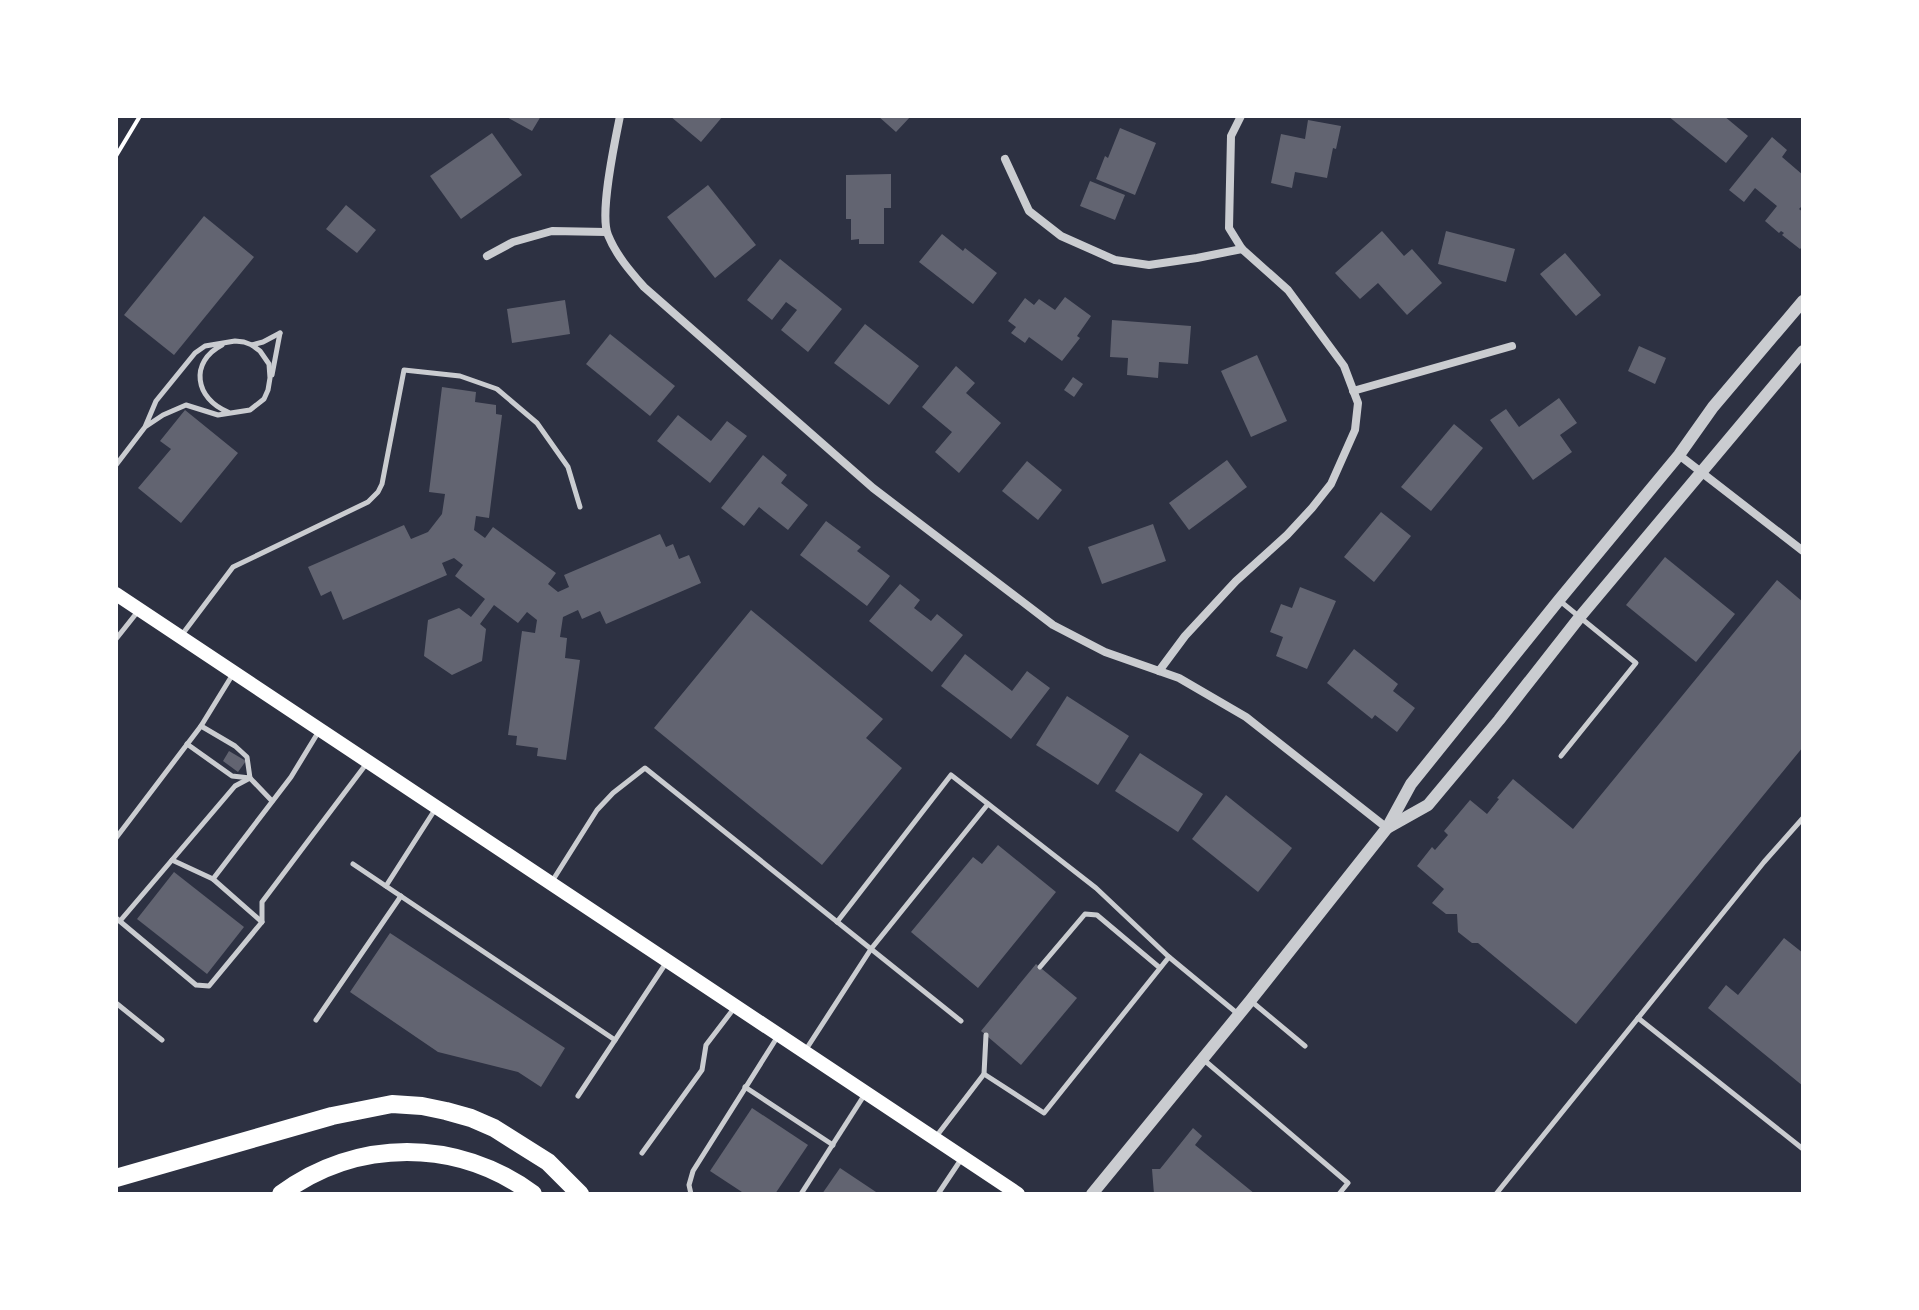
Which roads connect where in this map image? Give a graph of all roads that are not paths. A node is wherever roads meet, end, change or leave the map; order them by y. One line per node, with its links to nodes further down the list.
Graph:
1 (620, 116): 4 (street)
2 (1241, 116): 5 (street)
3 (1005, 159): 5 (street)
4 (606, 232): 6 (street); 27 (street)
5 (1242, 249): 13 (street)
6 (487, 256)
7 (1803, 301): 16 (street)
8 (227, 343): 9 (lane); 14 (lane); 15 (lane)
9 (252, 345): 12 (lane); 12 (lane)
10 (1512, 346): 13 (street)
11 (1803, 351): 18 (street)
12 (270, 378): 14 (lane)
13 (1353, 391): 27 (street)
14 (231, 413): 15 (lane)
15 (145, 427): 17 (lane)
16 (1679, 455): 18 (street); 22 (street)
17 (116, 465)
18 (1703, 472): 20 (street); 24 (street)
19 (580, 507): 25 (lane)
20 (1803, 551)
21 (116, 594): 23 (main road)
22 (1559, 600): 24 (lane); 39 (street)
23 (140, 609): 25 (main road); 26 (lane)
24 (1579, 618): 32 (lane); 39 (street)
25 (180, 636): 28 (main road)
26 (116, 639)
27 (1159, 671): 39 (street)
28 (234, 673): 29 (lane); 30 (main road)
29 (201, 726): 31 (lane); 34 (lane)
30 (319, 730): 33 (main road); 35 (lane)
31 (187, 744): 34 (lane); 40 (lane)
32 (1561, 756)
33 (368, 762): 37 (main road); 48 (lane)
34 (250, 778): 35 (lane); 41 (lane)
35 (272, 801): 43 (lane)
36 (988, 804): 49 (lane); 50 (lane); 51 (lane)
37 (437, 808): 44 (main road); 45 (lane)
38 (1803, 818): 59 (lane)
39 (1387, 828): 55 (street)
40 (116, 838)
41 (172, 860): 43 (lane); 47 (lane)
42 (353, 864): 45 (lane)
43 (213, 879): 48 (lane)
44 (550, 883): 49 (lane); 52 (main road)
45 (386, 886): 46 (lane)
46 (401, 896): 60 (lane); 65 (lane)
47 (118, 920): 48 (lane)
48 (262, 922)
49 (837, 922): 50 (lane)
50 (871, 949): 61 (lane); 67 (lane)
51 (1169, 957): 54 (lane); 58 (lane)
52 (667, 961): 57 (main road); 65 (lane)
53 (1040, 967): 54 (lane)
54 (1160, 968): 69 (lane)
55 (1250, 1001): 58 (street); 66 (lane)
56 (116, 1003): 64 (lane)
57 (735, 1006): 62 (main road); 76 (lane)
58 (1239, 1015): 68 (street)
59 (1638, 1018): 75 (lane); 88 (lane)
60 (316, 1020)
61 (961, 1021)
62 (779, 1035): 67 (main road); 70 (lane)
63 (986, 1035): 69 (lane)
64 (162, 1040)
65 (615, 1040): 72 (lane)
66 (1305, 1046)
67 (804, 1052): 71 (main road)
68 (1202, 1059): 86 (street); 87 (lane)
69 (984, 1074): 73 (lane)
70 (745, 1087): 74 (lane); 82 (lane)
71 (866, 1093): 73 (main road); 74 (lane)
72 (578, 1096)
73 (934, 1138): 77 (main road)
74 (833, 1145): 83 (lane)
75 (1803, 1149)
76 (642, 1153)
77 (962, 1157): 84 (lane); 85 (main road)
78 (116, 1178): 81 (highway)
79 (281, 1194): 80 (highway)
80 (533, 1194)
81 (580, 1194)
82 (691, 1194)
83 (801, 1194)
84 (938, 1194)
85 (1018, 1194)
86 (1092, 1194)
87 (1339, 1194)
88 (1496, 1194)

